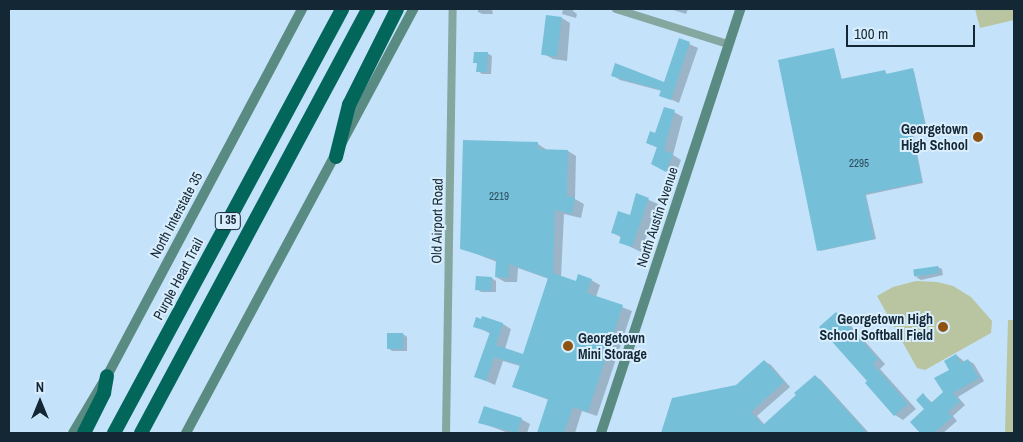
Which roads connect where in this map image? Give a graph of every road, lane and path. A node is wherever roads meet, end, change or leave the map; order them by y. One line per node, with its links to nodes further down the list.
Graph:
1 (302, 9): 11 (main road, North Interstate 35)
2 (342, 9): 14 (highway, Purple Heart Trail / I 35)
3 (368, 9): 15 (highway, I 35)
4 (397, 9): 10 (highway)
5 (413, 9): 10 (main road)
6 (453, 9): 17 (street, Old Airport Road)
7 (616, 9): 9 (street)
8 (740, 9): 9 (main road, North Austin Avenue)
9 (728, 44): 18 (main road, North Austin Avenue)
10 (336, 156): 16 (main road)
11 (107, 376): 12 (main road, North Interstate 35); 13 (highway)
12 (73, 433)
13 (84, 433)
14 (114, 433)
15 (141, 433)
16 (186, 433)
17 (446, 433)
18 (601, 433)

